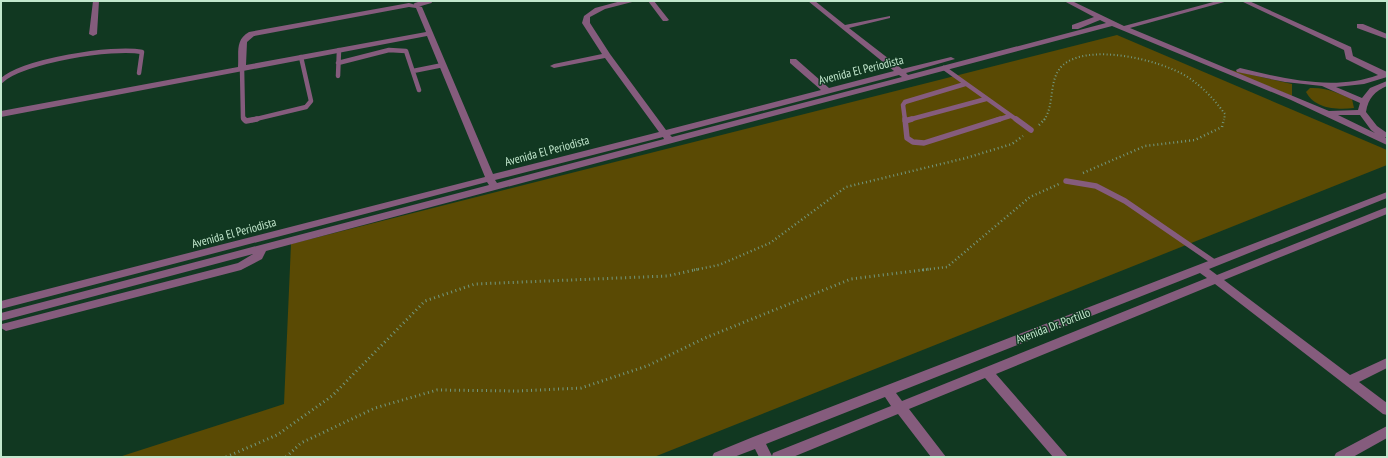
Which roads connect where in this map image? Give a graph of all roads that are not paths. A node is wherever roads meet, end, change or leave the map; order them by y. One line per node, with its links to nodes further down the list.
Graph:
1 (96, 1): 18 (street)
2 (430, 1): 9 (lane)
3 (633, 1): 21 (street)
4 (651, 1): 12 (street)
5 (811, 1): 15 (street)
6 (1067, 1): 11 (street)
7 (1224, 1): 16 (street)
8 (1244, 1): 34 (street)
9 (416, 6): 17 (street); 28 (street)
10 (888, 17): 15 (street)
11 (1099, 18): 13 (street); 32 (street, Avenida El Periodista)
12 (665, 20)
13 (1112, 24): 16 (street); 29 (street)
14 (1360, 26): 19 (street)
15 (844, 27): 32 (street)
16 (1123, 28): 23 (street)
17 (430, 33): 20 (street); 26 (street)
18 (93, 34)
19 (1387, 37)
20 (339, 50): 22 (street); 25 (lane)
21 (607, 55): 27 (street); 49 (street)
22 (301, 57): 28 (street); 28 (lane)
23 (1200, 60): 36 (street); 42 (street)
24 (793, 61): 39 (street)
25 (338, 63): 30 (lane); 33 (lane)
26 (443, 65): 30 (lane); 53 (street)
27 (554, 66)
28 (242, 68): 45 (street)
29 (944, 68): 32 (street); 37 (lane)
30 (413, 71): 38 (lane)
31 (139, 73): 35 (lane)
32 (904, 75): 39 (street, Avenida El Periodista); 49 (street)
33 (338, 76)
34 (1386, 77): 36 (street); 41 (street)
35 (1, 81)
36 (1310, 82): 41 (street); 42 (street)
37 (965, 84): 40 (lane); 47 (lane)
38 (418, 90)
39 (827, 91): 49 (street, Avenida El Periodista)
40 (986, 99): 46 (lane); 47 (lane)
41 (1363, 102): 44 (street)
42 (1302, 103): 43 (street)
43 (1324, 112): 44 (street); 51 (street)
44 (1362, 112): 50 (street)
45 (1, 114)
46 (1010, 116): 47 (lane); 48 (lane)
47 (905, 121)
48 (1031, 130)
49 (668, 137): 53 (street)
50 (1387, 138)
51 (1387, 142)
52 (1066, 181): 56 (lane)
53 (492, 183): 59 (street, Avenida El Periodista); 60 (street)
54 (1387, 195): 56 (street, Avenida Dr. Portillo)
55 (1387, 210): 58 (street, Avenida Dr. Portillo)
56 (1214, 262): 57 (street, Avenida Dr. Portillo)
57 (1201, 268): 58 (street); 64 (street, Avenida Dr. Portillo)
58 (1216, 279): 62 (street, Avenida Dr. Portillo); 63 (street)
59 (1, 305)
60 (3, 322)
61 (1387, 363): 63 (street)
62 (987, 372): 65 (street, Avenida Dr. Portillo); 73 (street)
63 (1349, 381): 66 (street)
64 (887, 391): 65 (street); 68 (street, Avenida Dr. Portillo)
65 (901, 407): 71 (street, Avenida Dr. Portillo); 72 (street)
66 (1387, 410)
67 (1387, 432): 74 (street)
68 (758, 441): 69 (street, Avenida Dr. Portillo); 70 (street)
69 (728, 455)
70 (766, 457)
71 (778, 457)
72 (940, 457)
73 (1061, 457)
74 (1341, 457)

